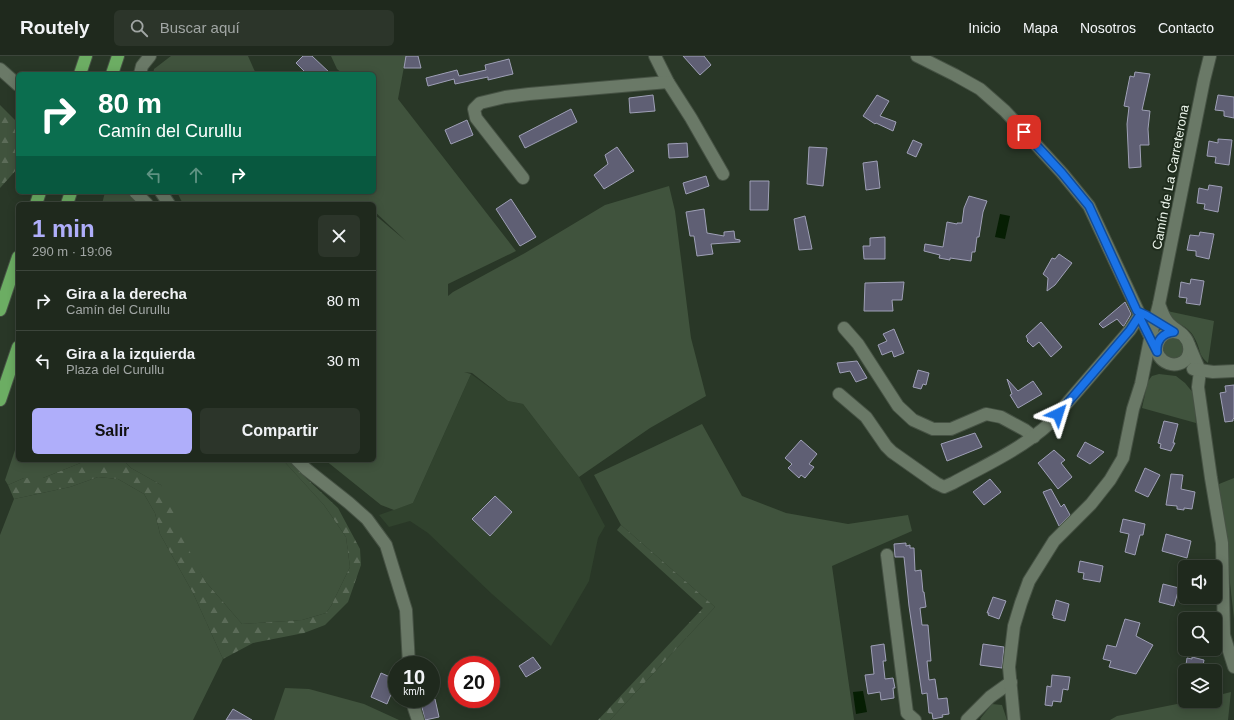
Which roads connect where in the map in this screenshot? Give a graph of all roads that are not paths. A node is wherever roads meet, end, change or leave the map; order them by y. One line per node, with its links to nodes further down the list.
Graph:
1 (86, 56): 8 (highway)
2 (118, 56): 9 (highway)
3 (150, 56): 10 (street)
4 (655, 56): 11 (street)
5 (917, 56): 20 (street)
6 (1210, 56): 18 (street, Camín de La Carreterona)
7 (0, 69): 12 (street)
8 (81, 72)
9 (113, 72)
10 (140, 72)
11 (668, 82): 13 (street); 14 (street)
12 (16, 83)
13 (723, 174)
14 (523, 178)
15 (137, 194): 16 (street)
16 (146, 202)
17 (16, 263): 19 (highway)
18 (1159, 304): 20 (street, Camín de La Carreterona); 22 (street)
19 (0, 310)
20 (1144, 316): 22 (street); 23 (street); 34 (street, Camín de La Carreterona)
21 (844, 328): 34 (street)
22 (1175, 333): 23 (street); 24 (street); 25 (street)
23 (1150, 338): 25 (street); 31 (street)
24 (1189, 345): 28 (street); 29 (street)
25 (1157, 352): 27 (street)
26 (16, 353): 33 (highway)
27 (1164, 362): 28 (street); 31 (street)
28 (1177, 365): 29 (street)
29 (1200, 371): 30 (street); 38 (street)
30 (1234, 371)
31 (1141, 384): 39 (street)
32 (839, 394): 34 (street, Camín de La Carreterona)
33 (0, 400)
34 (1034, 437)
35 (299, 462): 37 (street)
36 (887, 555): 42 (street)
37 (409, 656)
38 (1234, 667)
39 (1011, 682): 43 (street); 44 (street)
40 (414, 708): 41 (street)
41 (418, 720)
42 (915, 720)
43 (967, 720)
44 (1014, 720)

